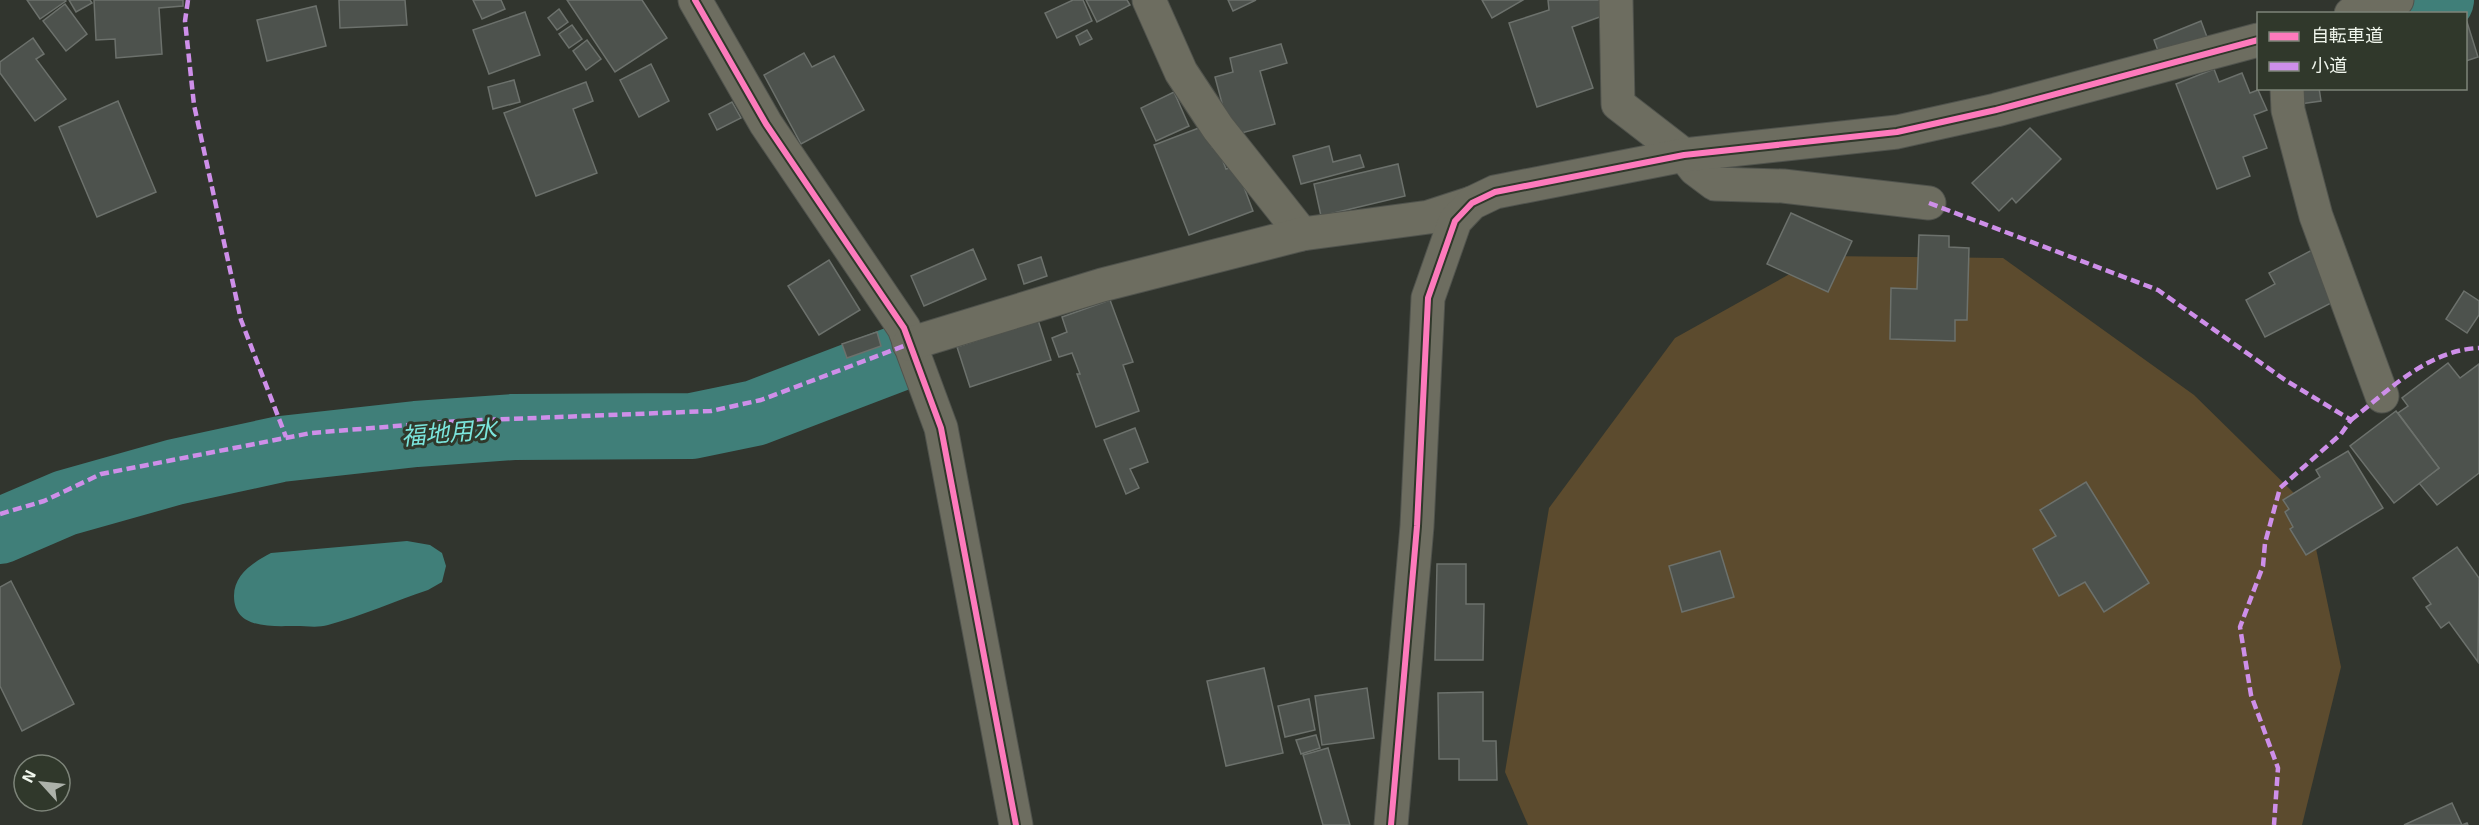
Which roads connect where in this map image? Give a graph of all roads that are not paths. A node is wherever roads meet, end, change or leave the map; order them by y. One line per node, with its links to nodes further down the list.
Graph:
1 (695, 0): 12 (street)
2 (1149, 0): 11 (street)
3 (1616, 0): 8 (street)
4 (2397, 0): 5 (street)
5 (2358, 12)
6 (2257, 41): 8 (street)
7 (2287, 90): 13 (street)
8 (1684, 155): 9 (street); 10 (street)
9 (1472, 203): 11 (street); 15 (street)
10 (1929, 203)
11 (1302, 234): 12 (street)
12 (909, 344): 14 (street)
13 (2382, 396)
14 (1016, 825)
15 (1391, 825)

